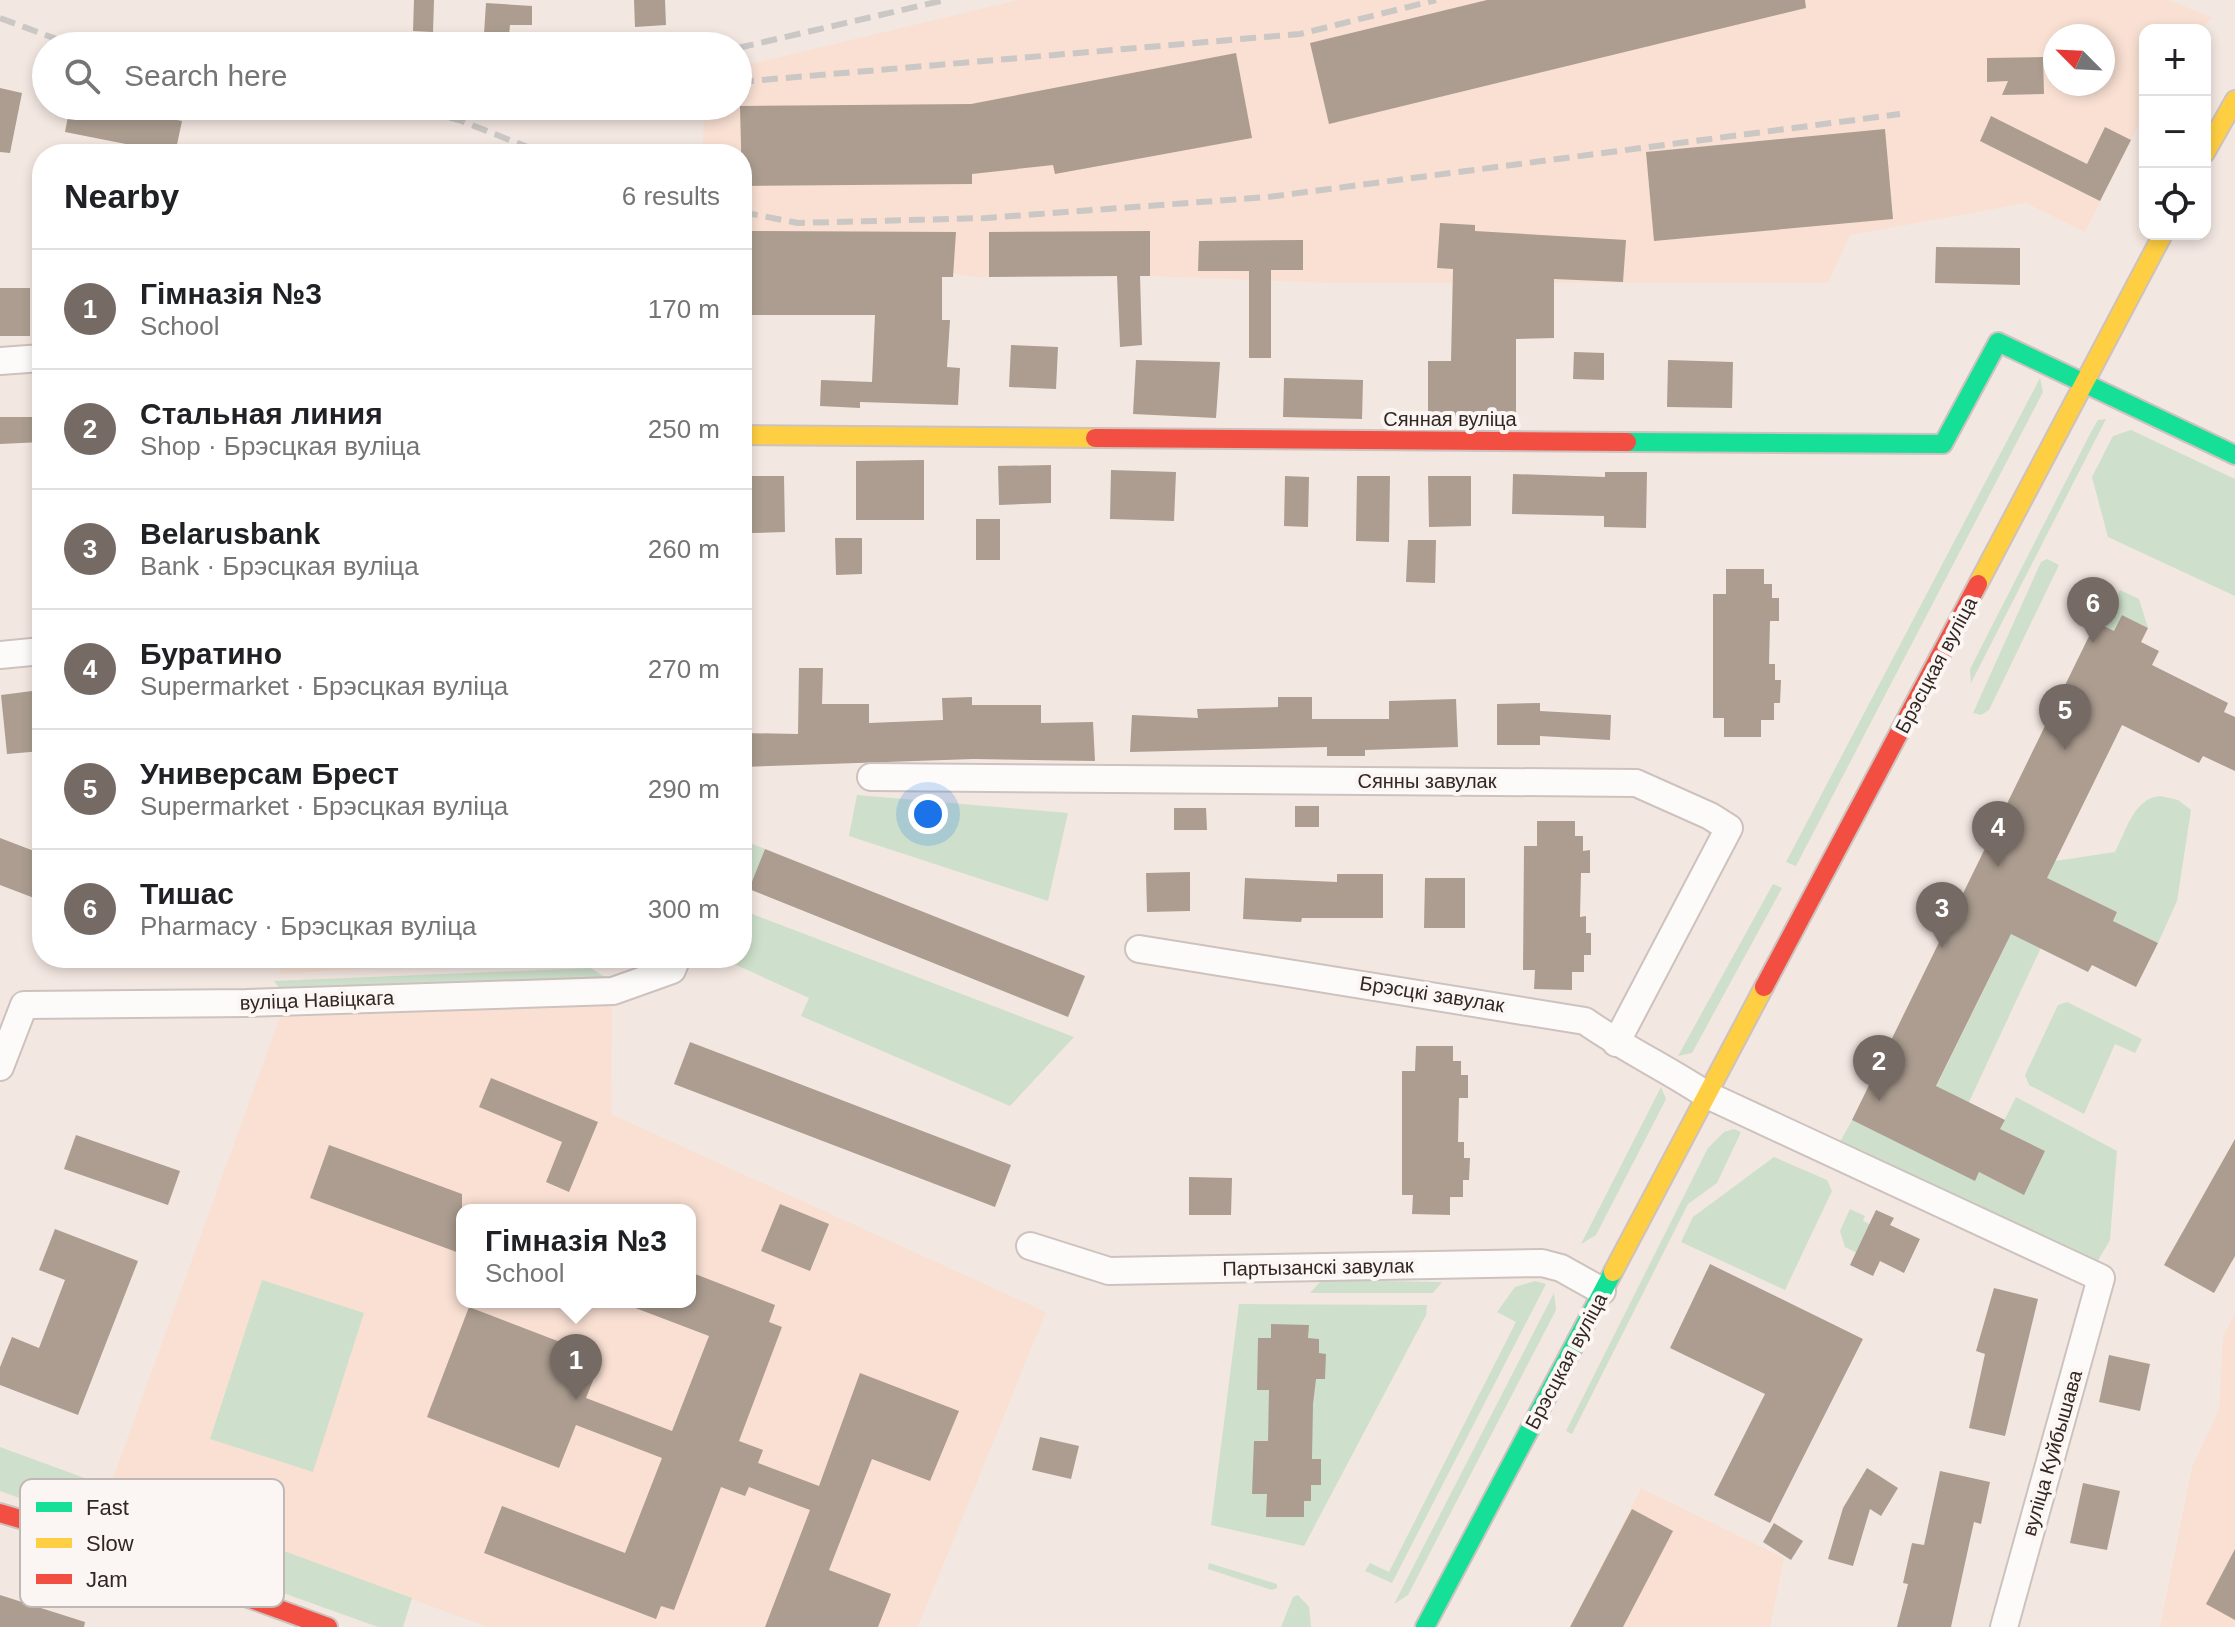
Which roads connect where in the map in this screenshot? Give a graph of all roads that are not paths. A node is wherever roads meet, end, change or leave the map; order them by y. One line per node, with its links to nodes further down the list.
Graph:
1 (2235, 100): 2 (street)
2 (2211, 142)
3 (2160, 240): 6 (street, Брэсцкая вуліца)
4 (32, 359): 5 (street)
5 (0, 361)
6 (2086, 382): 7 (street, Сянная вуліца); 8 (street); 16 (street, Брэсцкая вуліца)
7 (752, 435)
8 (2235, 455)
9 (32, 652): 10 (street)
10 (0, 655)
11 (871, 777): 14 (street, Сянны завулак)
12 (1139, 949): 14 (street, Брэсцкі завулак)
13 (665, 968): 15 (street, вуліца Навіцкага)
14 (1616, 1043): 16 (street, Брэсцкі завулак)
15 (0, 1067)
16 (1705, 1094): 18 (street, Брэсцкая вуліца); 24 (street, вуліца Куйбышава)
17 (1030, 1246): 18 (street, Партызанскі завулак)
18 (1602, 1291): 23 (street, Брэсцкая вуліца)
19 (0, 1513): 20 (street)
20 (20, 1519)
21 (273, 1607): 22 (street)
22 (328, 1627)
23 (1425, 1627)
24 (2004, 1627)

